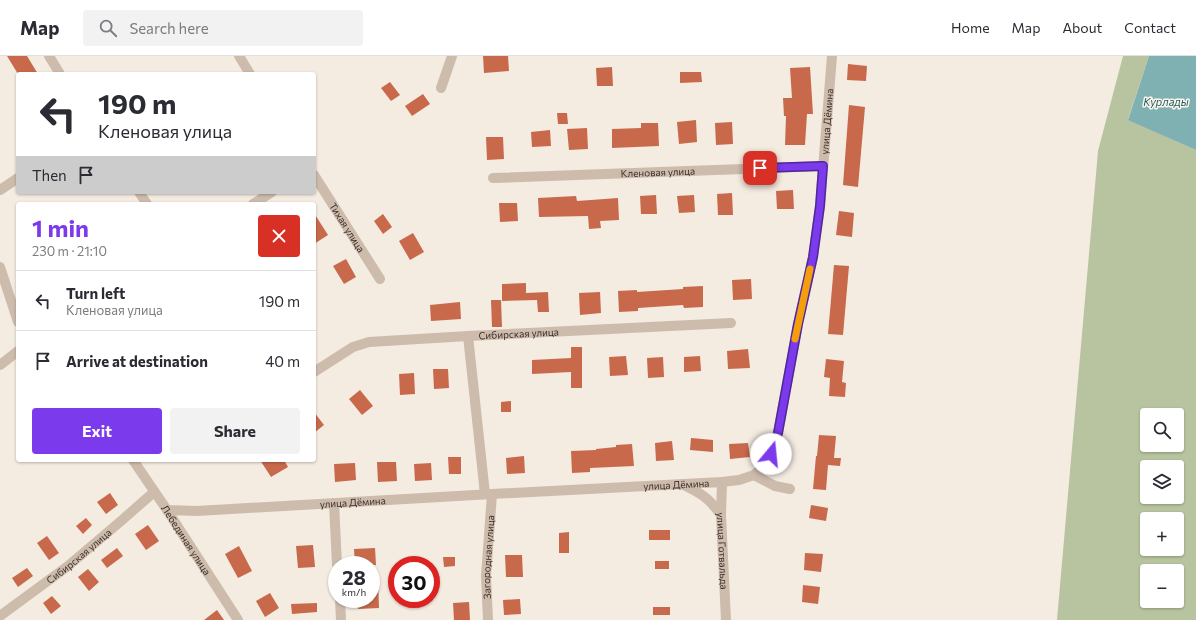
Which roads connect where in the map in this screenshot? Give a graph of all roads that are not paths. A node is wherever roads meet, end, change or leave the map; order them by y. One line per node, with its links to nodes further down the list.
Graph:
1 (48, 56): 5 (street)
2 (239, 56): 6 (street)
3 (452, 56): 7 (street)
4 (832, 56): 8 (street, улица Дёмина)
5 (59, 72)
6 (249, 72)
7 (442, 88)
8 (823, 166): 10 (street, Кленовая улица); 24 (street, улица Дёмина)
9 (316, 178): 16 (street, Тихая улица)
10 (493, 178)
11 (16, 179): 12 (street)
12 (0, 190)
13 (269, 194): 14 (street)
14 (256, 202)
15 (0, 267): 17 (street)
16 (380, 279)
17 (16, 316)
18 (731, 323): 19 (street, Сибирская улица)
19 (468, 336): 22 (street, Сибирская улица); 29 (street, Загородная улица)
20 (16, 353): 21 (street)
21 (0, 365)
22 (316, 371)
23 (134, 462): 28 (street, Лебединая улица)
24 (754, 475): 25 (street, улица Дёмина); 27 (street)
25 (722, 482): 26 (street, улица Дёмина); 32 (street, улица Готвальда)
26 (680, 484): 29 (street, улица Дёмина); 32 (street)
27 (790, 489)
28 (154, 492): 31 (street, Лебединая улица); 35 (street, Сибирская улица)
29 (488, 494): 30 (street, улица Дёмина); 38 (street, Загородная улица)
30 (334, 503): 31 (street, улица Дёмина); 33 (street)
31 (167, 510): 36 (street, Лебединая улица)
32 (721, 515): 39 (street, улица Готвальда)
33 (337, 556)
34 (340, 608): 37 (street)
35 (0, 616)
36 (238, 620)
37 (341, 620)
38 (488, 620)
39 (726, 620)

